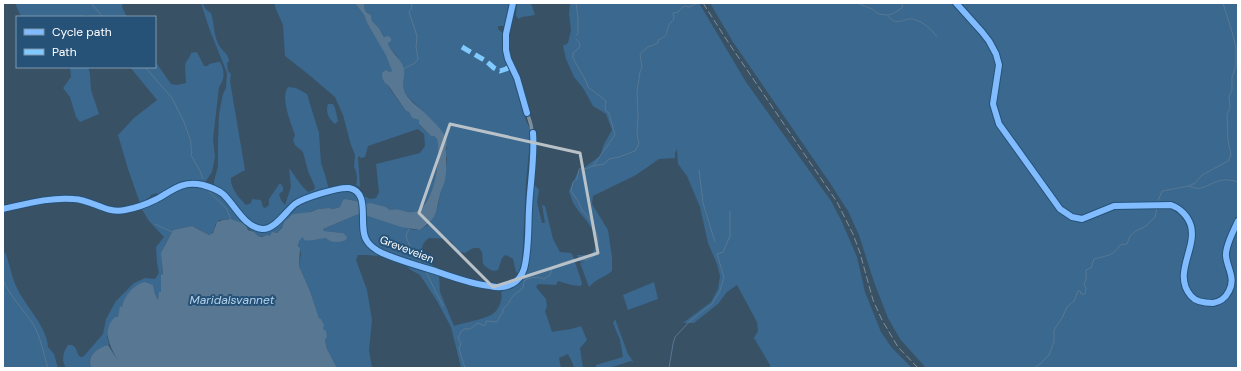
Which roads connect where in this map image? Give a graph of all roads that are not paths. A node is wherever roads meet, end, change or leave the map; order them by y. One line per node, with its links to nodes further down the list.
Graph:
1 (513, 3): 3 (street, Greveveien)
2 (956, 3): 4 (street)
3 (3, 209)
4 (1238, 221)

